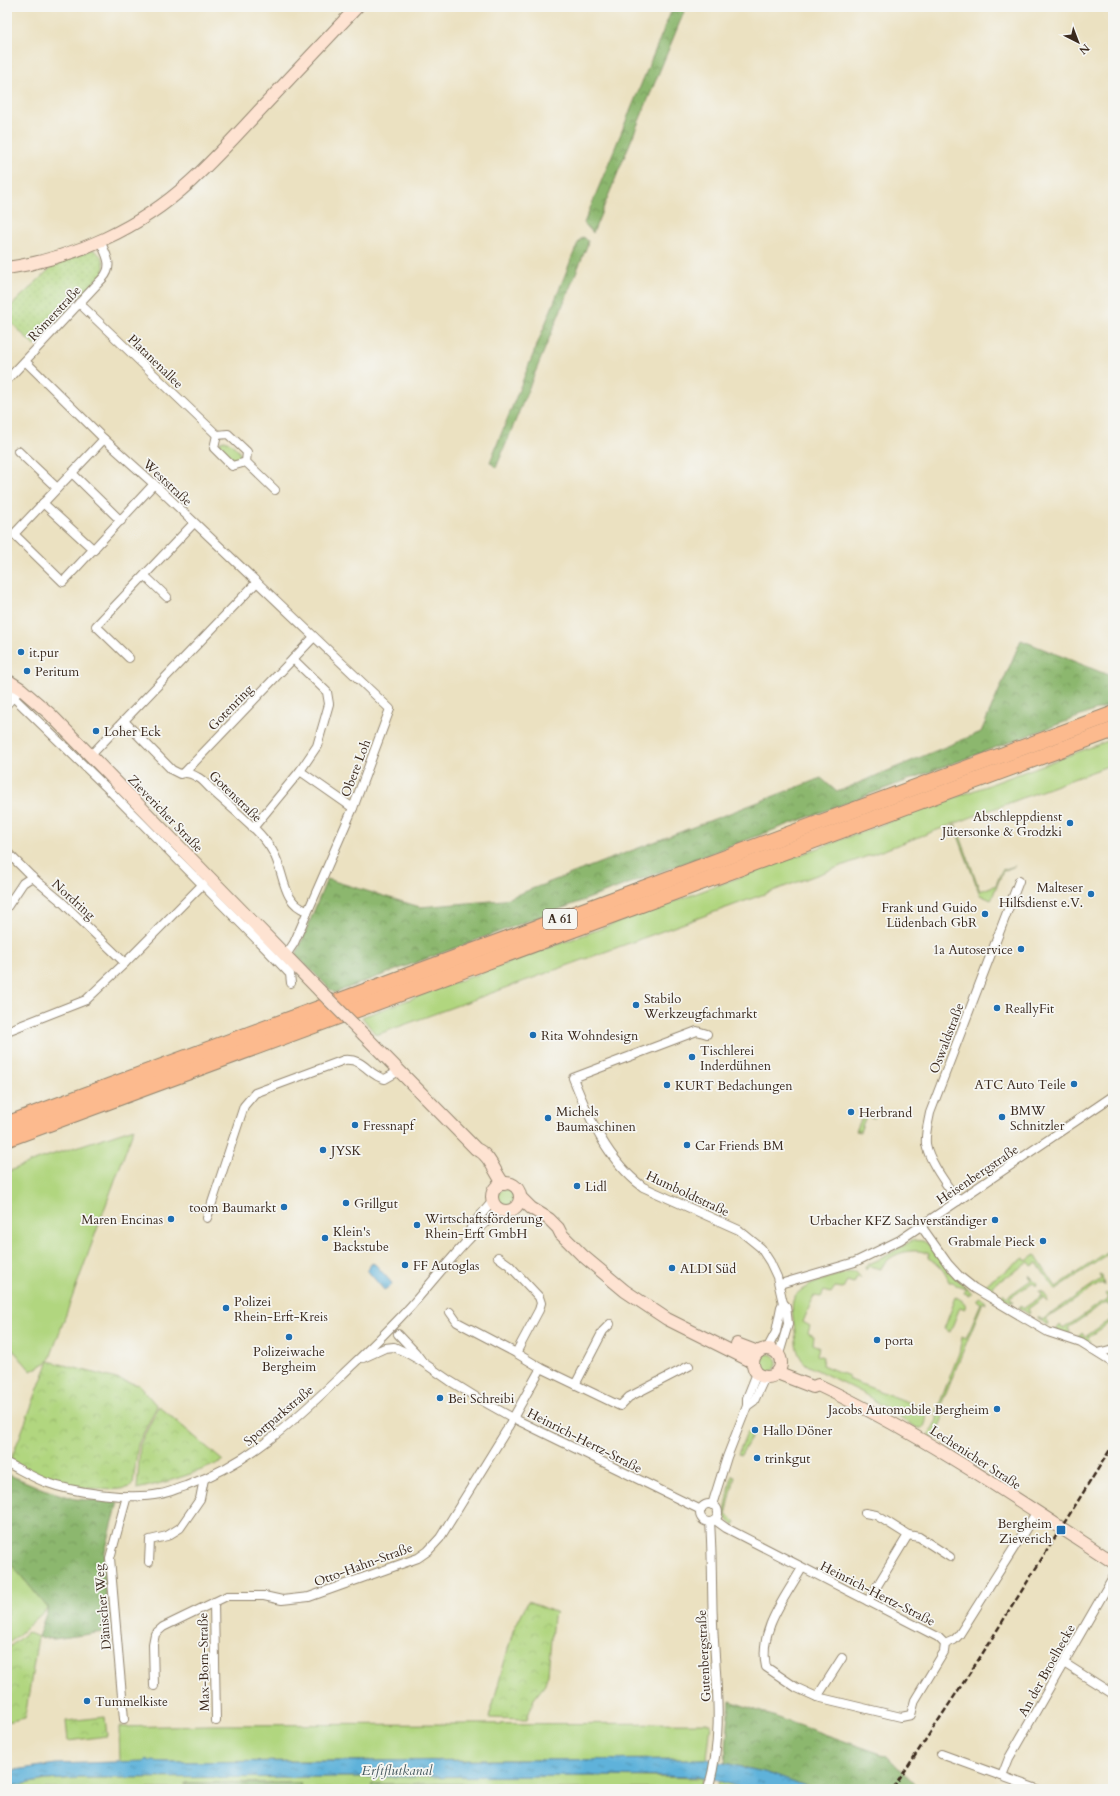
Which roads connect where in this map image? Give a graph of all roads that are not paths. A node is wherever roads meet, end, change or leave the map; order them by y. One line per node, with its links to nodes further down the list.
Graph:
1 (357, 7): 2 (street)
2 (100, 241): 3 (street); 4 (street, Römerstraße)
3 (7, 268)
4 (79, 303): 5 (street, Römerstraße); 7 (street, Platanenallee)
5 (25, 361): 6 (street, Römerstraße); 8 (street, Weststraße)
6 (7, 380)
7 (217, 435): 10 (street, Platanenallee); 10 (street)
8 (104, 439): 11 (street); 12 (street, Weststraße)
9 (18, 451): 13 (street)
10 (246, 462): 14 (street, Platanenallee)
11 (72, 473): 13 (street); 16 (street)
12 (154, 484): 16 (street); 17 (street, Weststraße)
13 (57, 488): 15 (street)
14 (275, 490)
15 (43, 503): 18 (street); 19 (street)
16 (121, 521): 19 (street)
17 (194, 524): 20 (street); 21 (street, Weststraße)
18 (10, 533): 19 (street)
19 (94, 550)
20 (145, 576): 22 (street); 25 (street)
21 (257, 582): 23 (street, Weststraße); 31 (street)
22 (167, 597)
23 (295, 619): 24 (street, Obere Loh)
24 (314, 637): 26 (street, Gotenring); 36 (street, Obere Loh)
25 (128, 658)
26 (293, 659): 34 (street); 35 (street, Gotenring)
27 (7, 680): 28 (street, Zievericher Straße)
28 (14, 692): 29 (street); 33 (street, Zievericher Straße); 41 (street, Zievericher Straße)
29 (7, 704)
30 (1113, 714): 51 (highway, A 61)
31 (124, 721): 33 (street); 35 (street, Gotenstraße)
32 (1113, 730): 52 (highway, A 61)
33 (90, 755): 44 (street, Zievericher Straße)
34 (300, 771): 36 (street); 37 (street)
35 (184, 772): 37 (street, Gotenstraße)
36 (353, 808): 43 (street, Obere Loh)
37 (253, 828): 43 (street, Gotenstraße)
38 (7, 852): 39 (street, Nordring)
39 (32, 877): 42 (street); 45 (street, Nordring)
40 (1019, 881): 56 (street, Oswaldstraße)
41 (203, 884): 45 (street); 46 (street, Zievericher Straße)
42 (7, 907)
43 (307, 911): 44 (street, Obere Loh)
44 (286, 955): 49 (street, Zievericher Straße, bridge)
45 (125, 963): 47 (street)
46 (291, 983)
47 (7, 1031)
48 (707, 1034): 62 (street, Humboldtstraße)
49 (399, 1071): 53 (street, Zievericher Straße); 58 (street)
50 (1113, 1096): 56 (street, Heisenbergstraße)
51 (7, 1124)
52 (7, 1139)
53 (476, 1149): 54 (street); 57 (street)
54 (504, 1184): 55 (street); 57 (street)
55 (520, 1197): 57 (street); 60 (street)
56 (958, 1201): 59 (street, Heisenbergstraße)
57 (500, 1203): 60 (street); 70 (street, Sportparkstraße)
58 (207, 1218)
59 (921, 1226): 62 (street, Heisenbergstraße); 69 (street)
60 (561, 1234): 72 (street)
61 (498, 1257): 68 (street)
62 (780, 1284): 63 (street, Humboldtstraße)
63 (783, 1303): 72 (street, Humboldtstraße); 73 (street, Humboldtstraße)
64 (450, 1312): 68 (street)
65 (610, 1324): 77 (street)
66 (398, 1334): 71 (street, Heinrich-Hertz-Straße)
67 (1113, 1349): 69 (street)
68 (516, 1353): 76 (street)
69 (1098, 1354): 74 (street)
70 (357, 1361): 71 (street, Heinrich-Hertz-Straße); 80 (street, Sportparkstraße)
71 (421, 1361): 78 (street, Heinrich-Hertz-Straße)
72 (760, 1362): 73 (street, Lechenicher Straße); 73 (street); 82 (street)
73 (779, 1363): 85 (street, Lechenicher Straße)
74 (1113, 1363)
75 (689, 1366): 77 (street)
76 (541, 1368): 77 (street); 78 (street, Otto-Hahn-Straße)
77 (576, 1383)
78 (514, 1418): 83 (street, Heinrich-Hertz-Straße); 93 (street, Otto-Hahn-Straße)
79 (7, 1463): 81 (street, Sportparkstraße)
80 (204, 1479): 81 (street, Sportparkstraße); 89 (street)
81 (127, 1496): 102 (street, Dänischer Weg)
82 (712, 1505): 83 (street); 86 (street)
83 (701, 1510): 86 (street)
84 (865, 1513): 87 (street)
85 (1036, 1513): 90 (street, Lechenicher Straße); 96 (street)
86 (712, 1521): 91 (street, Heinrich-Hertz-Straße); 106 (street, Gutenbergstraße)
87 (908, 1535): 88 (street); 94 (street)
88 (950, 1557)
89 (149, 1562)
90 (1113, 1562)
91 (802, 1568): 94 (street, Heinrich-Hertz-Straße); 101 (street)
92 (1113, 1577): 98 (street, An der Broelhecke)
93 (282, 1600): 95 (street, Max-Born-Straße)
94 (868, 1601): 96 (street, Heinrich-Hertz-Straße)
95 (214, 1602): 99 (street, Max-Born-Straße); 103 (street, Max-Born-Straße)
96 (945, 1644): 101 (street)
97 (842, 1658): 101 (street)
98 (1064, 1663): 100 (street); 105 (street, An der Broelhecke)
99 (154, 1686)
100 (1113, 1694)
101 (817, 1697)
102 (124, 1719)
103 (216, 1721)
104 (941, 1754): 105 (street)
105 (1002, 1776): 107 (street)
106 (709, 1787)
107 (1037, 1789)

